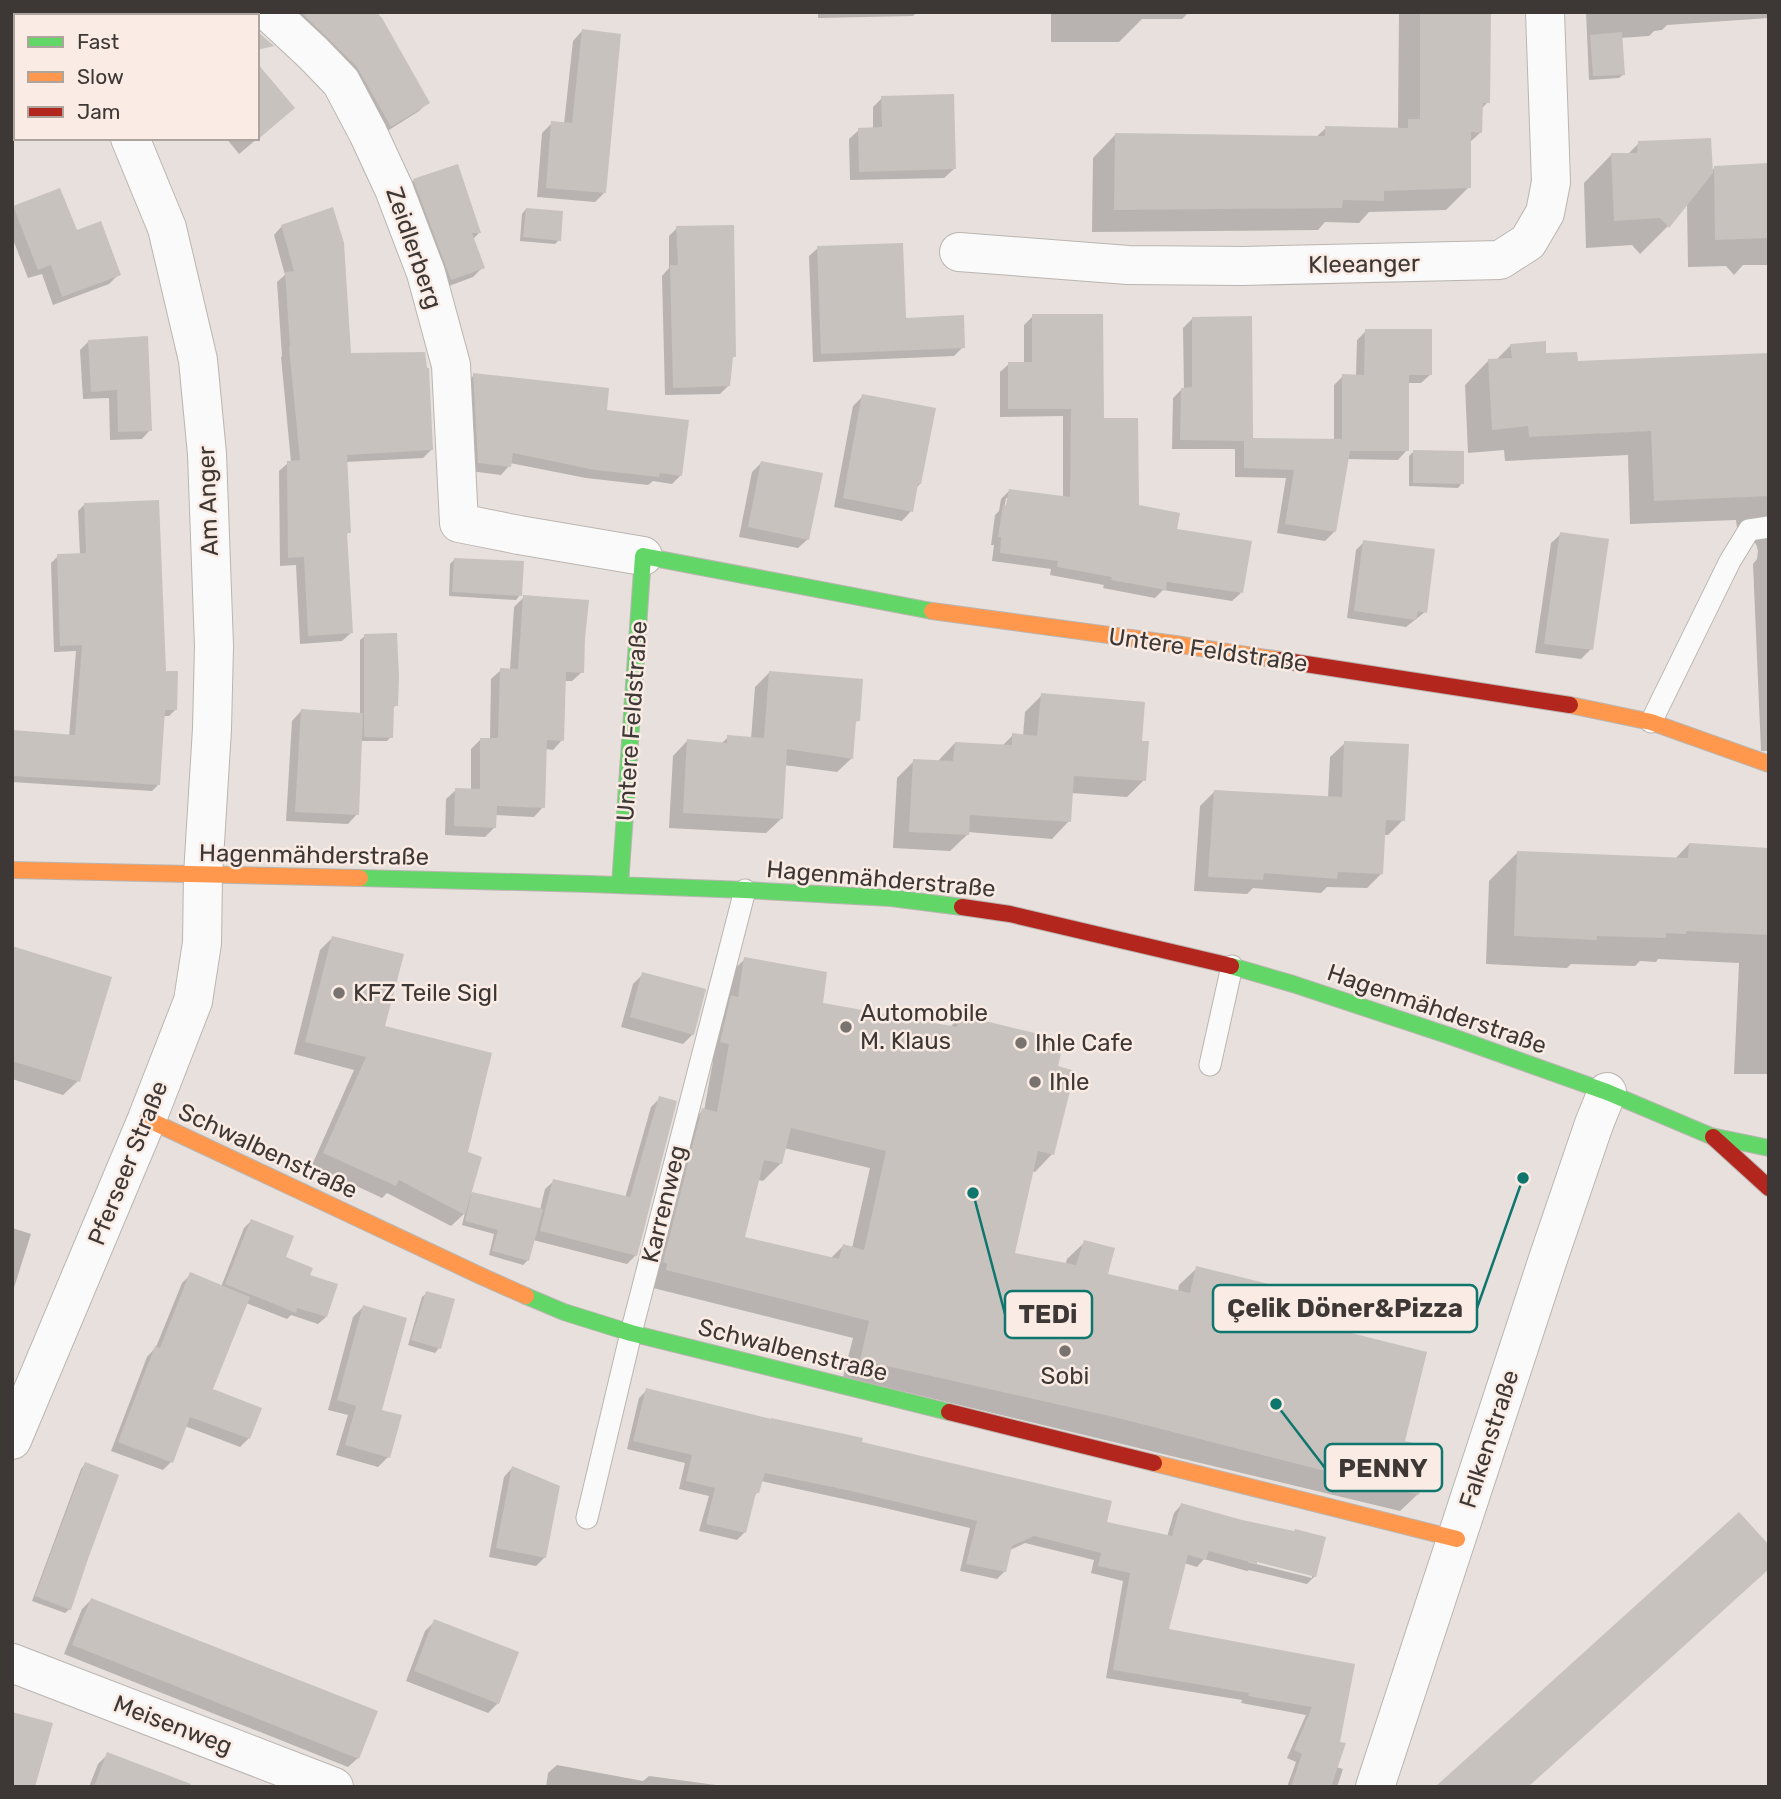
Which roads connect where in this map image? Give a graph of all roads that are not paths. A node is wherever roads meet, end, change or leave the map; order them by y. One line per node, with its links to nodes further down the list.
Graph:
1 (269, 12): 5 (street, Zeidlerberg)
2 (1545, 12): 4 (street, Kleeanger)
3 (131, 140): 11 (street, Am Anger)
4 (959, 252)
5 (458, 523): 7 (street, Untere Feldstraße)
6 (1769, 527): 8 (lane)
7 (643, 556): 8 (street, Untere Feldstraße); 12 (street, Untere Feldstraße)
8 (1651, 722): 9 (street, Untere Feldstraße)
9 (1769, 764)
10 (12, 870): 11 (street, Hagenmähderstraße)
11 (203, 875): 12 (street, Hagenmähderstraße); 17 (street, Pferseer Straße)
12 (620, 885): 13 (street, Hagenmähderstraße)
13 (745, 890): 14 (street, Hagenmähderstraße); 21 (lane, Karrenweg)
14 (1232, 966): 15 (lane); 16 (street, Hagenmähderstraße)
15 (1210, 1065)
16 (1606, 1092): 18 (street, Hagenmähderstraße); 24 (street, Falkenstraße)
17 (147, 1119): 21 (street, Schwalbenstraße); 22 (street, Pferseer Straße)
18 (1711, 1136): 19 (street, Hagenmähderstraße); 20 (street, Hagenmähderstraße)
19 (1769, 1147)
20 (1769, 1188)
21 (631, 1333): 23 (lane, Karrenweg); 24 (street, Schwalbenstraße)
22 (12, 1440)
23 (587, 1518)
24 (1457, 1539): 27 (street, Falkenstraße)
25 (12, 1663): 26 (street, Meisenweg)
26 (334, 1787)
27 (1375, 1787)

